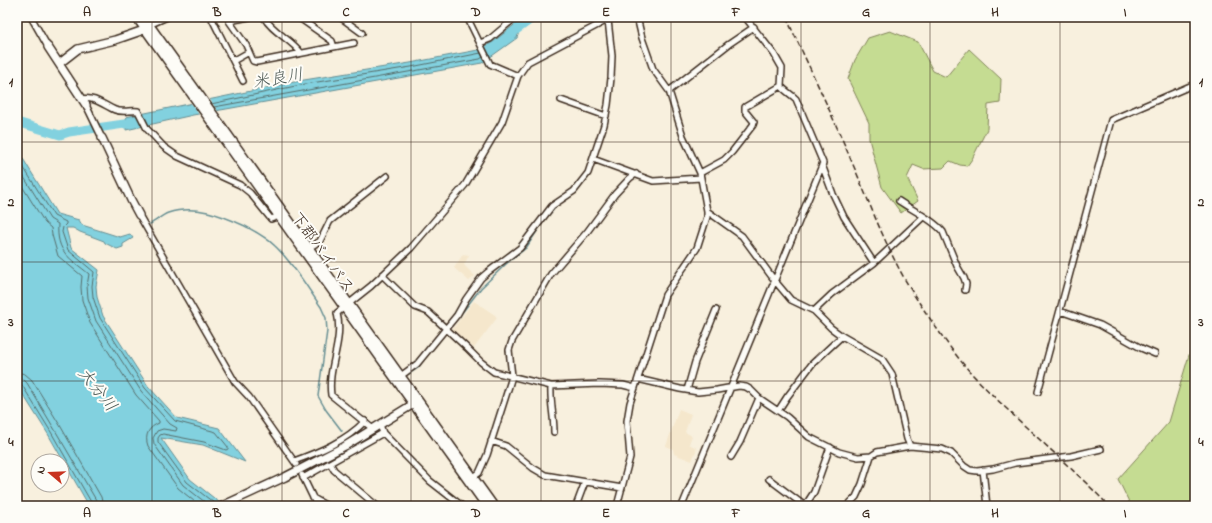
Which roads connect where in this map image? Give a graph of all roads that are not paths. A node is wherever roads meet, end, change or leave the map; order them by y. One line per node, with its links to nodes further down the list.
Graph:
1 (31, 17): 20 (street)
2 (136, 17): 15 (street)
3 (144, 17): 15 (street)
4 (167, 17): 15 (street)
5 (211, 17): 24 (street)
6 (249, 17): 22 (street)
7 (264, 17): 23 (street)
8 (298, 17): 21 (street)
9 (340, 17): 17 (street)
10 (468, 17): 19 (street)
11 (516, 17): 19 (street)
12 (637, 17): 30 (street)
13 (745, 17): 16 (street)
14 (610, 19): 26 (street); 33 (street)
15 (147, 26): 25 (street); 34 (street)
16 (754, 27): 29 (street); 30 (street)
17 (362, 33)
18 (354, 43): 21 (street)
19 (480, 44): 26 (street)
20 (48, 47): 25 (street)
21 (334, 47): 23 (street)
22 (249, 52): 23 (street); 24 (street)
23 (301, 53)
24 (233, 61): 27 (street)
25 (60, 63): 32 (street)
26 (518, 76): 48 (street)
27 (243, 81)
28 (1195, 84): 54 (street)
29 (781, 86): 37 (street); 40 (street)
30 (669, 91): 40 (street)
31 (561, 100): 33 (street)
32 (84, 102): 35 (street); 44 (street)
33 (606, 116): 36 (street)
34 (211, 117): 44 (street, 下郡バイパス); 46 (street)
35 (102, 138): 43 (street)
36 (593, 159): 38 (street); 55 (street)
37 (822, 164): 47 (street); 49 (street)
38 (636, 174): 40 (street); 58 (street)
39 (386, 176): 46 (street)
40 (700, 176): 42 (street)
41 (899, 202): 45 (street)
42 (708, 211): 49 (street); 60 (street)
43 (139, 215): 69 (street)
44 (279, 216): 51 (street, 下郡バイパス)
45 (923, 217): 47 (street); 50 (street)
46 (309, 248): 51 (street)
47 (874, 263): 53 (street)
48 (382, 275): 51 (street); 55 (street)
49 (774, 281): 53 (street); 62 (street)
50 (965, 290)
51 (346, 306): 59 (street); 69 (street)
52 (716, 310): 64 (street)
53 (814, 311): 56 (street)
54 (1060, 311): 57 (street); 65 (street)
55 (447, 330): 58 (street); 59 (street)
56 (842, 336): 68 (street); 74 (street)
57 (1155, 354)
58 (512, 376): 61 (street); 73 (street)
59 (398, 378): 67 (street)
60 (638, 379): 63 (street); 64 (street)
61 (551, 386): 63 (street); 71 (street)
62 (731, 387): 64 (street); 66 (street); 95 (street)
63 (635, 388): 84 (street)
64 (688, 390)
65 (1038, 392)
66 (759, 398): 68 (street); 78 (street)
67 (416, 402): 70 (street); 81 (street)
68 (778, 411): 75 (street)
69 (365, 421): 70 (street)
70 (377, 427): 72 (street); 86 (street)
71 (554, 432)
72 (384, 433): 79 (street); 90 (street)
73 (491, 441): 81 (street); 83 (street)
74 (910, 446): 77 (street); 80 (street)
75 (830, 447): 77 (street); 96 (street)
76 (1101, 449): 80 (street)
77 (871, 456): 97 (street)
78 (731, 457)
79 (330, 463): 85 (street); 89 (street)
80 (983, 470): 98 (street)
81 (470, 479): 91 (street); 92 (street)
82 (769, 479): 96 (street)
83 (585, 482): 84 (street); 93 (street)
84 (622, 488): 94 (street)
85 (313, 498): 87 (street); 88 (street)
86 (222, 506)
87 (317, 506)
88 (327, 506)
89 (377, 506)
90 (462, 506)
91 (486, 506)
92 (494, 506)
93 (576, 506)
94 (616, 506)
95 (682, 506)
96 (805, 506)
97 (847, 506)
98 (987, 506)

